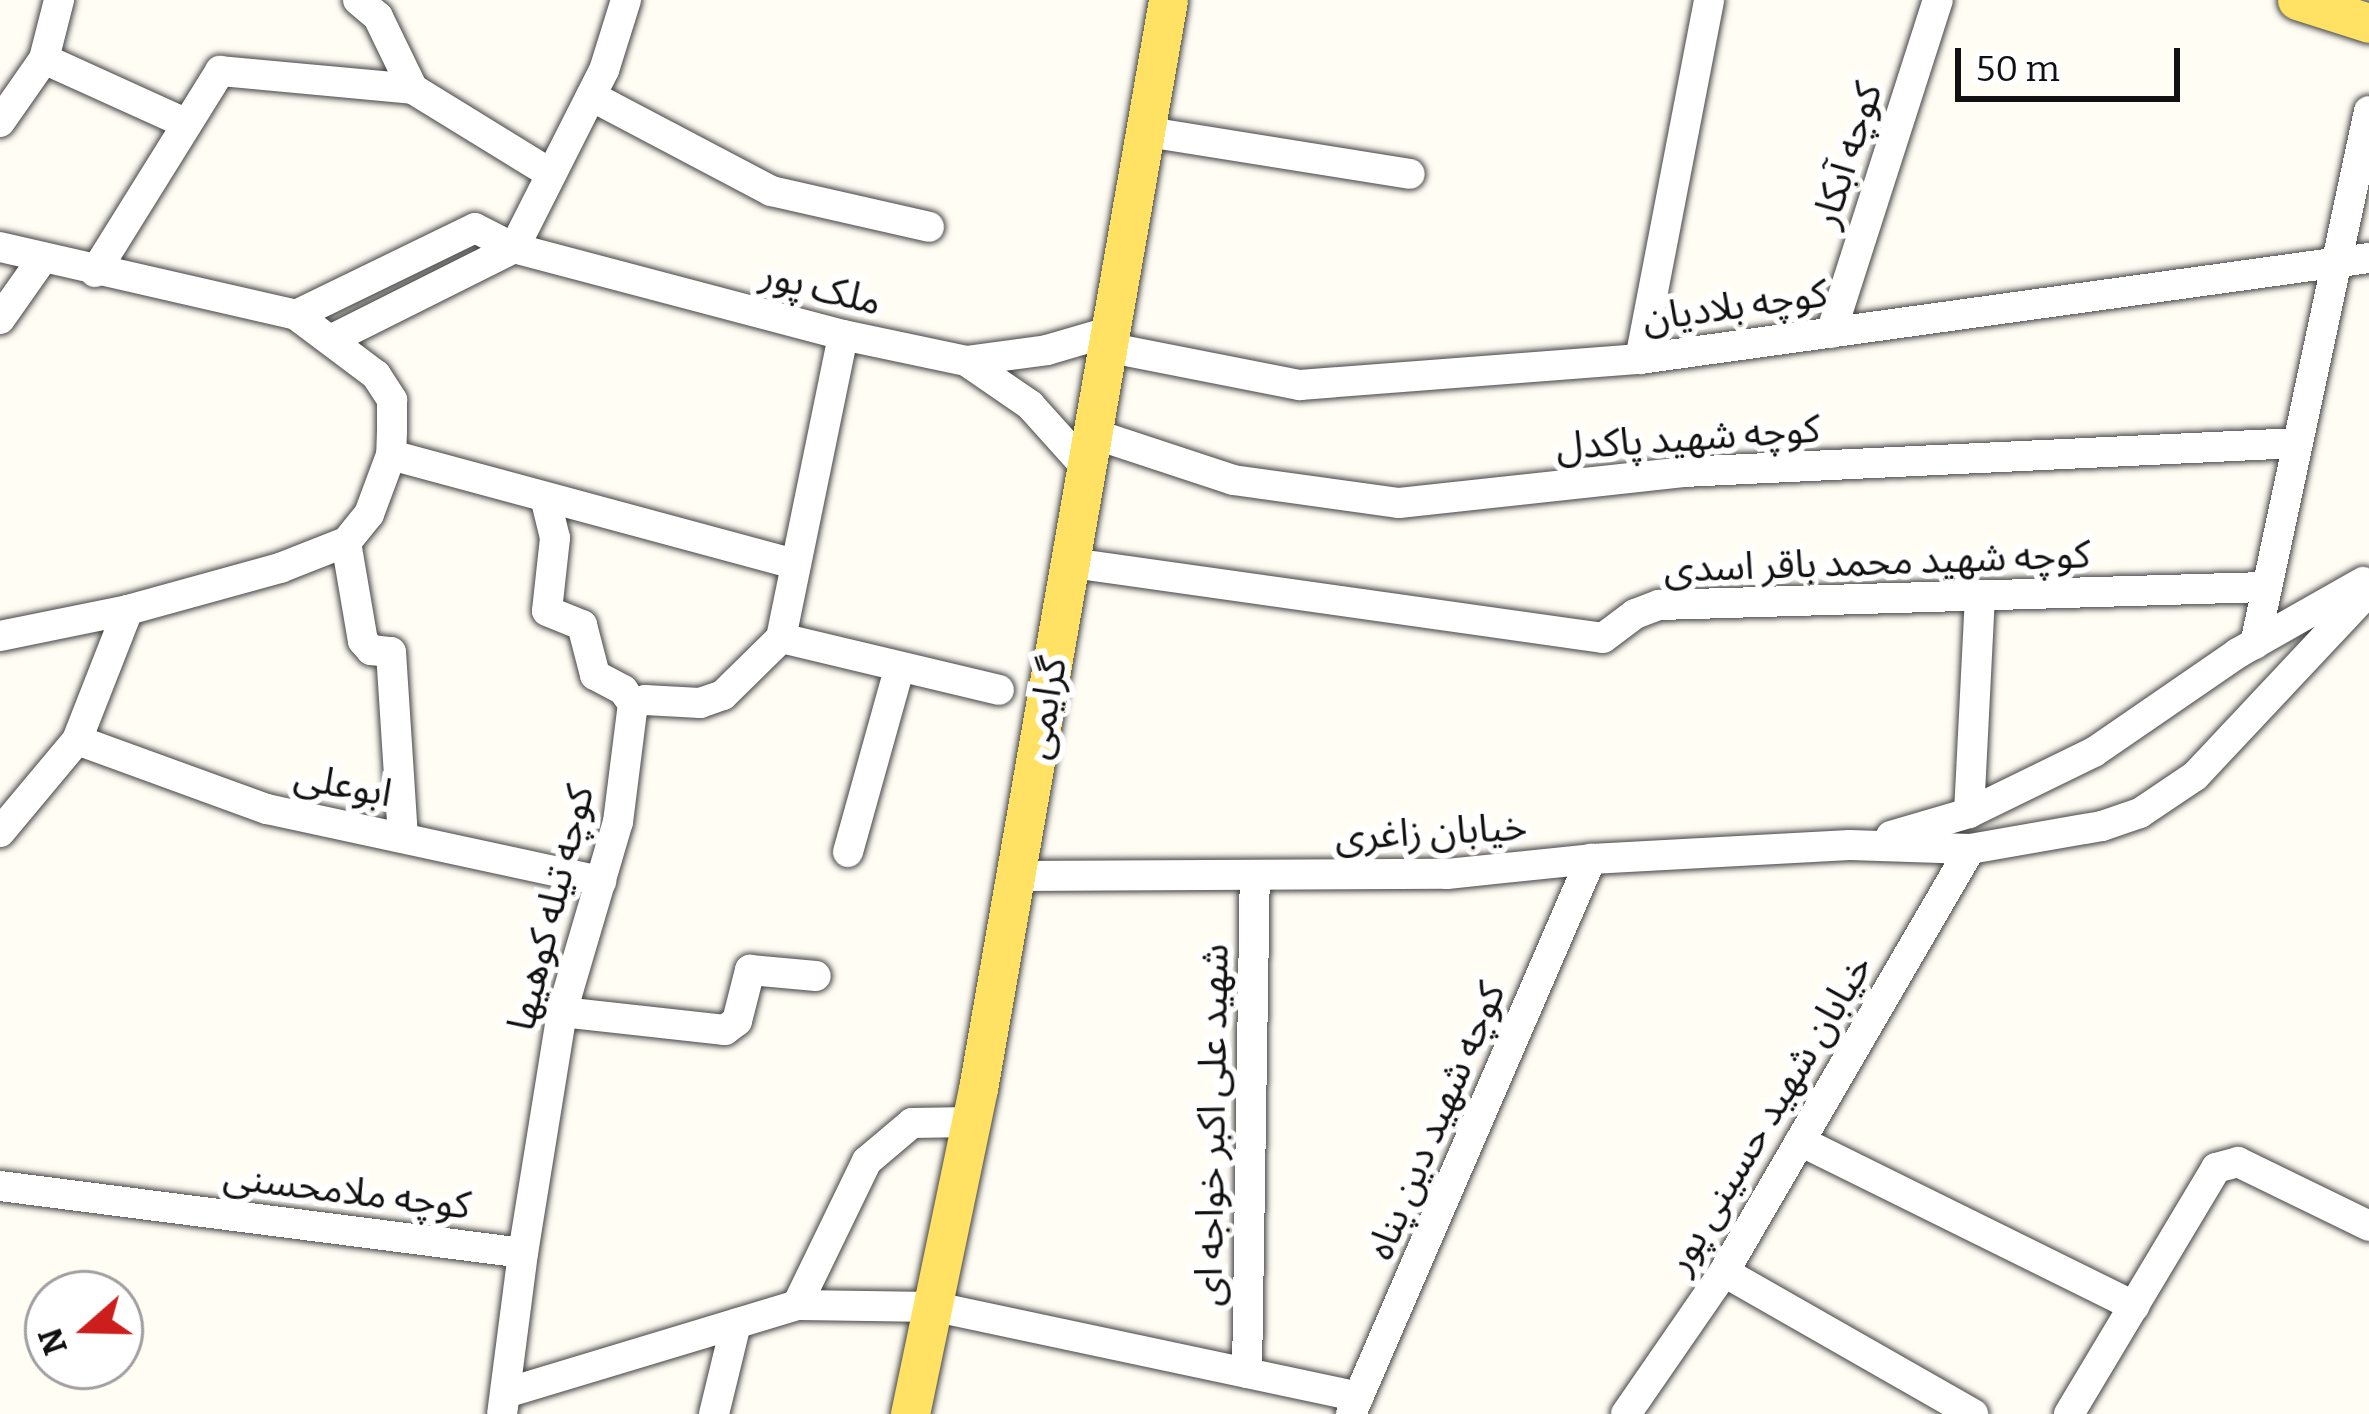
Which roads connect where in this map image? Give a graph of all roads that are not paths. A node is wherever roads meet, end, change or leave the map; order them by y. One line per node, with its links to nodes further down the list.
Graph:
1 (58, 0): 9 (street)
2 (358, 0): 10 (street)
3 (626, 0): 11 (street)
4 (1168, 0): 15 (main road, گرایمی)
5 (1709, 0): 31 (street)
6 (1938, 0): 27 (street, کوچه آبکار)
7 (2296, 0): 8 (main road)
8 (2369, 23)
9 (44, 59): 13 (street); 14 (street)
10 (412, 89): 14 (street); 16 (street)
11 (591, 96): 16 (street); 18 (street)
12 (2369, 111): 23 (street)
13 (0, 122)
14 (187, 124): 24 (street)
15 (1148, 132): 17 (street); 30 (main road, گرایمی)
16 (551, 174): 20 (street)
17 (1410, 174)
18 (929, 227)
19 (0, 247): 21 (street)
20 (514, 248): 25 (street, ملک پور); 28 (street, ملک پور); 29 (street)
21 (43, 258): 24 (street); 26 (street)
22 (2369, 258): 23 (street, کوچه بلادیان)
23 (2335, 265): 27 (street, کوچه بلادیان); 33 (street)
24 (95, 272): 25 (street)
25 (296, 315): 29 (street)
26 (0, 319)
27 (1831, 333): 31 (street, کوچه بلادیان)
28 (843, 335): 32 (street, ملک پور); 39 (street)
29 (332, 339): 35 (street)
30 (1112, 339): 31 (street, کوچه بلادیان); 32 (street, ملک پور); 34 (main road, گرایمی)
31 (1640, 359)
32 (966, 361): 34 (street)
33 (2297, 442): 34 (street, کوچه شهید پاکدل); 41 (street)
34 (1090, 450): 38 (main road, گرایمی)
35 (391, 455): 36 (street); 37 (street)
36 (545, 497): 39 (street); 50 (street)
37 (346, 542): 44 (street); 54 (street)
38 (1072, 562): 43 (street, کوچه شهید محمد باقر اسدی); 59 (main road, گرایمی)
39 (796, 564): 46 (street)
40 (2369, 579): 47 (street)
41 (2267, 587): 43 (street, کوچه شهید محمد باقر اسدی); 47 (street)
42 (2369, 591): 56 (street)
43 (1980, 596): 52 (street)
44 (128, 610): 45 (street); 51 (street)
45 (0, 636)
46 (781, 638): 48 (street); 50 (street)
47 (2255, 644): 52 (street)
48 (899, 669): 49 (street); 57 (street)
49 (999, 689)
50 (633, 704): 61 (street, کوچه تیله کوهیها)
51 (77, 740): 53 (street); 54 (street, ابوعلی)
52 (1970, 813): 55 (street)
53 (0, 832)
54 (404, 837): 61 (street, ابوعلی)
55 (1850, 844): 56 (street); 58 (street, خیابان زاغری)
56 (1970, 849): 65 (street, خیابان شهید حسینی پور)
57 (848, 852)
58 (1591, 860): 60 (street, خیابان زاغری); 76 (street, کوچه شهید دین پناه)
59 (1016, 876): 60 (street, خیابان زاغری); 64 (main road, گرایمی)
60 (1255, 879): 74 (street, شهید علی اکبر خواجه ای)
61 (601, 881): 63 (street, کوچه تیله کوهیها)
62 (817, 976): 63 (street)
63 (562, 1012): 68 (street, کوچه تیله کوهیها)
64 (971, 1122): 70 (street); 72 (main road, گرایمی)
65 (1800, 1141): 69 (street, خیابان شهید حسینی پور); 71 (street)
66 (0, 1186): 68 (street, کوچه ملامحسنی)
67 (2369, 1226): 71 (street)
68 (524, 1252): 75 (street)
69 (1724, 1272): 79 (street, خیابان شهید حسینی پور); 80 (street)
70 (797, 1305): 72 (street); 73 (street)
71 (2134, 1306): 81 (street)
72 (936, 1307): 74 (street); 78 (main road, گرایمی)
73 (736, 1324): 75 (street); 77 (street)
74 (1247, 1373): 76 (street)
75 (504, 1404)
76 (1355, 1406)
77 (714, 1414)
78 (910, 1414)
79 (1626, 1414)
80 (1973, 1414)
81 (2069, 1414)

